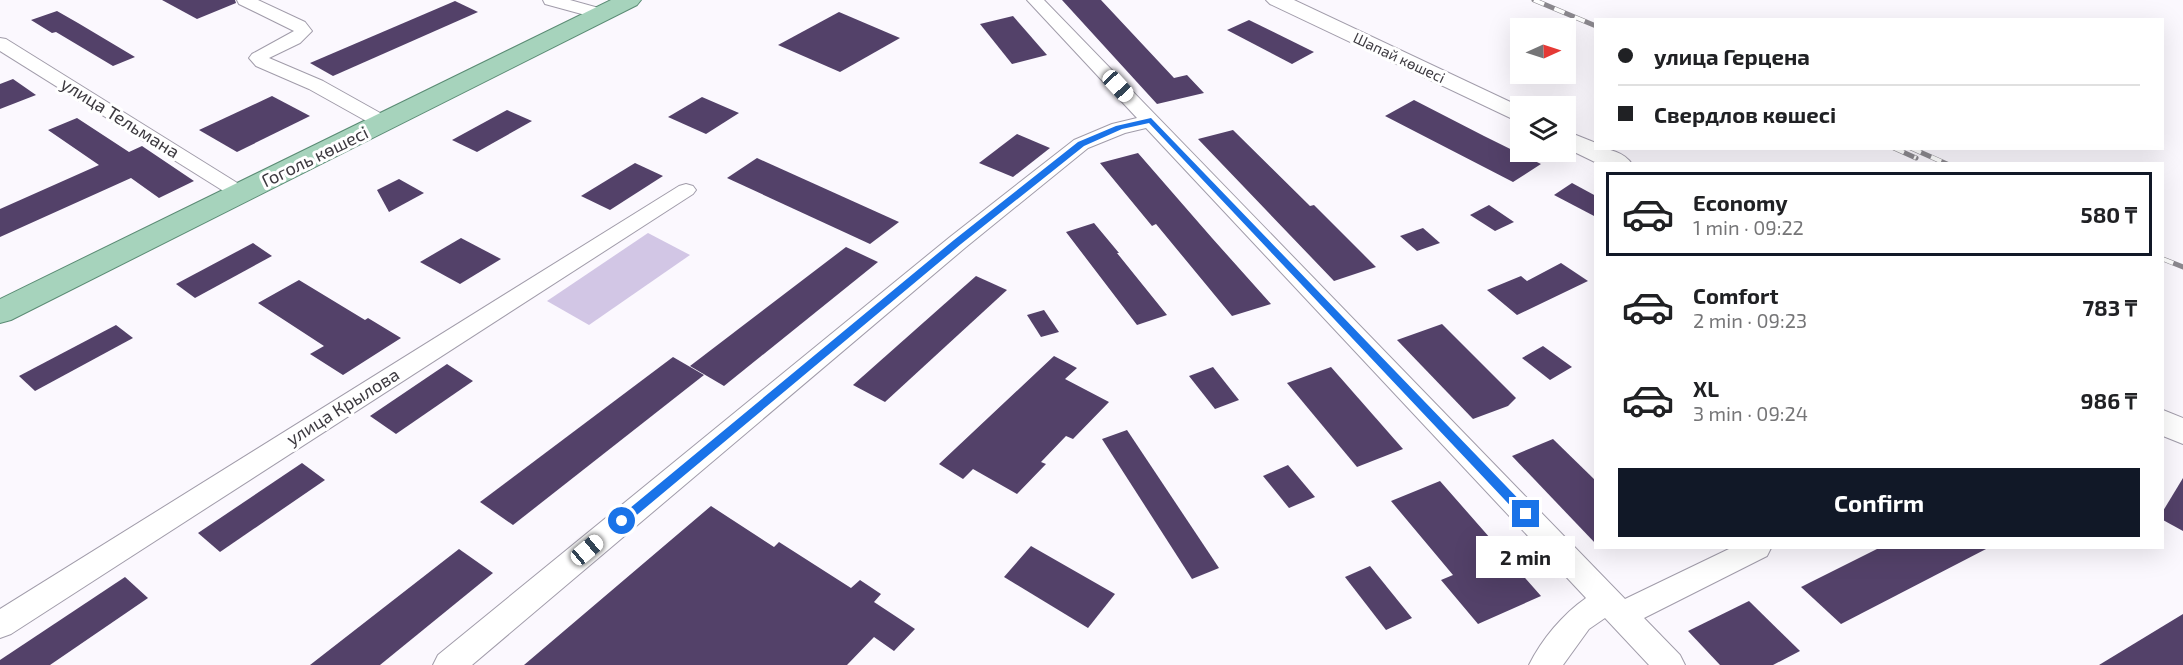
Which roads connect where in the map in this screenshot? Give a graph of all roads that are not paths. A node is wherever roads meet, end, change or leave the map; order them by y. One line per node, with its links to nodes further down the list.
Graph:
1 (245, 0): 10 (street)
2 (551, 0): 6 (street)
3 (629, 0): 6 (main road, Гоголь көшесі)
4 (1035, 0): 9 (street)
5 (1277, 0): 8 (street, Шапай көшесі)
6 (600, 14): 10 (main road, Гоголь көшесі)
7 (0, 43): 14 (street, улица Тельмана)
8 (1510, 111)
9 (1151, 120): 19 (street); 21 (street)
10 (384, 123): 14 (main road, Гоголь көшесі)
11 (1576, 143): 12 (street)
12 (1616, 162)
13 (686, 190): 20 (street, улица Крылова)
14 (240, 193): 15 (main road, Гоголь көшесі)
15 (0, 312)
16 (2164, 422): 17 (street)
17 (2183, 432)
18 (1755, 549): 19 (street)
19 (1614, 607): 22 (street); 23 (street)
20 (0, 626)
21 (449, 665)
22 (1545, 665)
23 (1669, 665)

